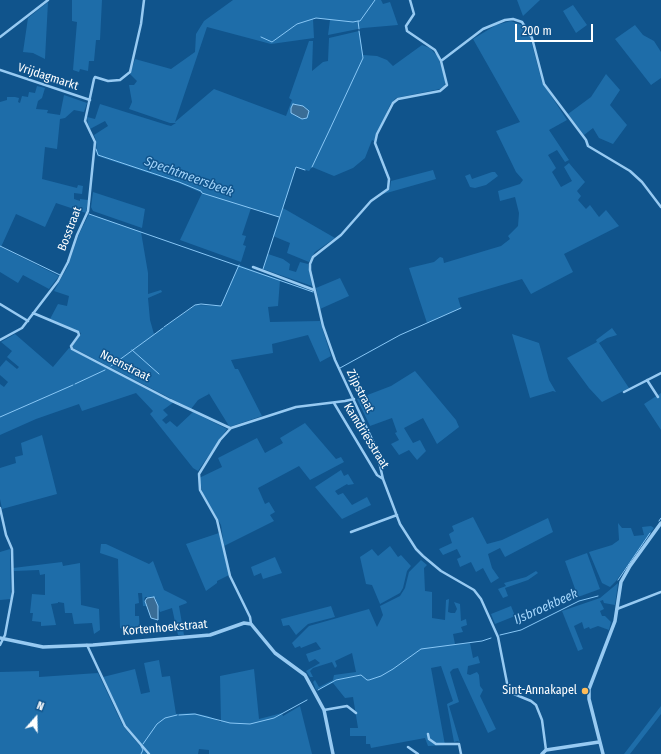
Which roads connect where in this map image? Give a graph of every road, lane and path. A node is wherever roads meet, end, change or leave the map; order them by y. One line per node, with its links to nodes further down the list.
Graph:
1 (48, 0): 4 (street)
2 (144, 0): 7 (street, Bosstraat)
3 (410, 0): 5 (street)
4 (0, 37)
5 (441, 61): 8 (street); 10 (street, Zijpstraat)
6 (0, 70): 7 (street, Vrijdagmarkt)
7 (90, 100): 12 (street, Bosstraat)
8 (661, 207)
9 (253, 267): 10 (street)
10 (315, 290): 19 (street, Zijpstraat)
11 (0, 304): 13 (street)
12 (33, 313): 13 (street, Bosstraat); 21 (street, Noenstraat)
13 (28, 321): 14 (street, Bosstraat)
14 (0, 340)
15 (661, 373): 16 (street)
16 (647, 380): 17 (street); 18 (street)
17 (624, 392)
18 (658, 397)
19 (354, 398): 20 (street); 22 (street, Zijpstraat)
20 (334, 403): 21 (street); 22 (street, Kamdriesstraat)
21 (231, 428): 29 (street)
22 (383, 479): 24 (street, Zijpstraat)
23 (0, 508): 30 (street)
24 (397, 515): 26 (street); 38 (street, Zijpstraat)
25 (661, 523): 28 (street)
26 (351, 532)
27 (661, 592): 28 (street)
28 (617, 609): 36 (street)
29 (251, 624): 32 (street, Kortenhoekstraat); 33 (street)
30 (2, 638): 31 (street); 32 (street, Kortenhoekstraat)
31 (0, 645)
32 (87, 645): 39 (street)
33 (324, 710): 34 (street); 40 (street)
34 (356, 713)
35 (428, 734): 42 (street)
36 (599, 742): 38 (street); 44 (street)
37 (408, 747): 41 (street)
38 (546, 750): 43 (street)
39 (149, 754)
40 (333, 754)
41 (418, 754)
42 (461, 754)
43 (542, 754)
44 (603, 754)

